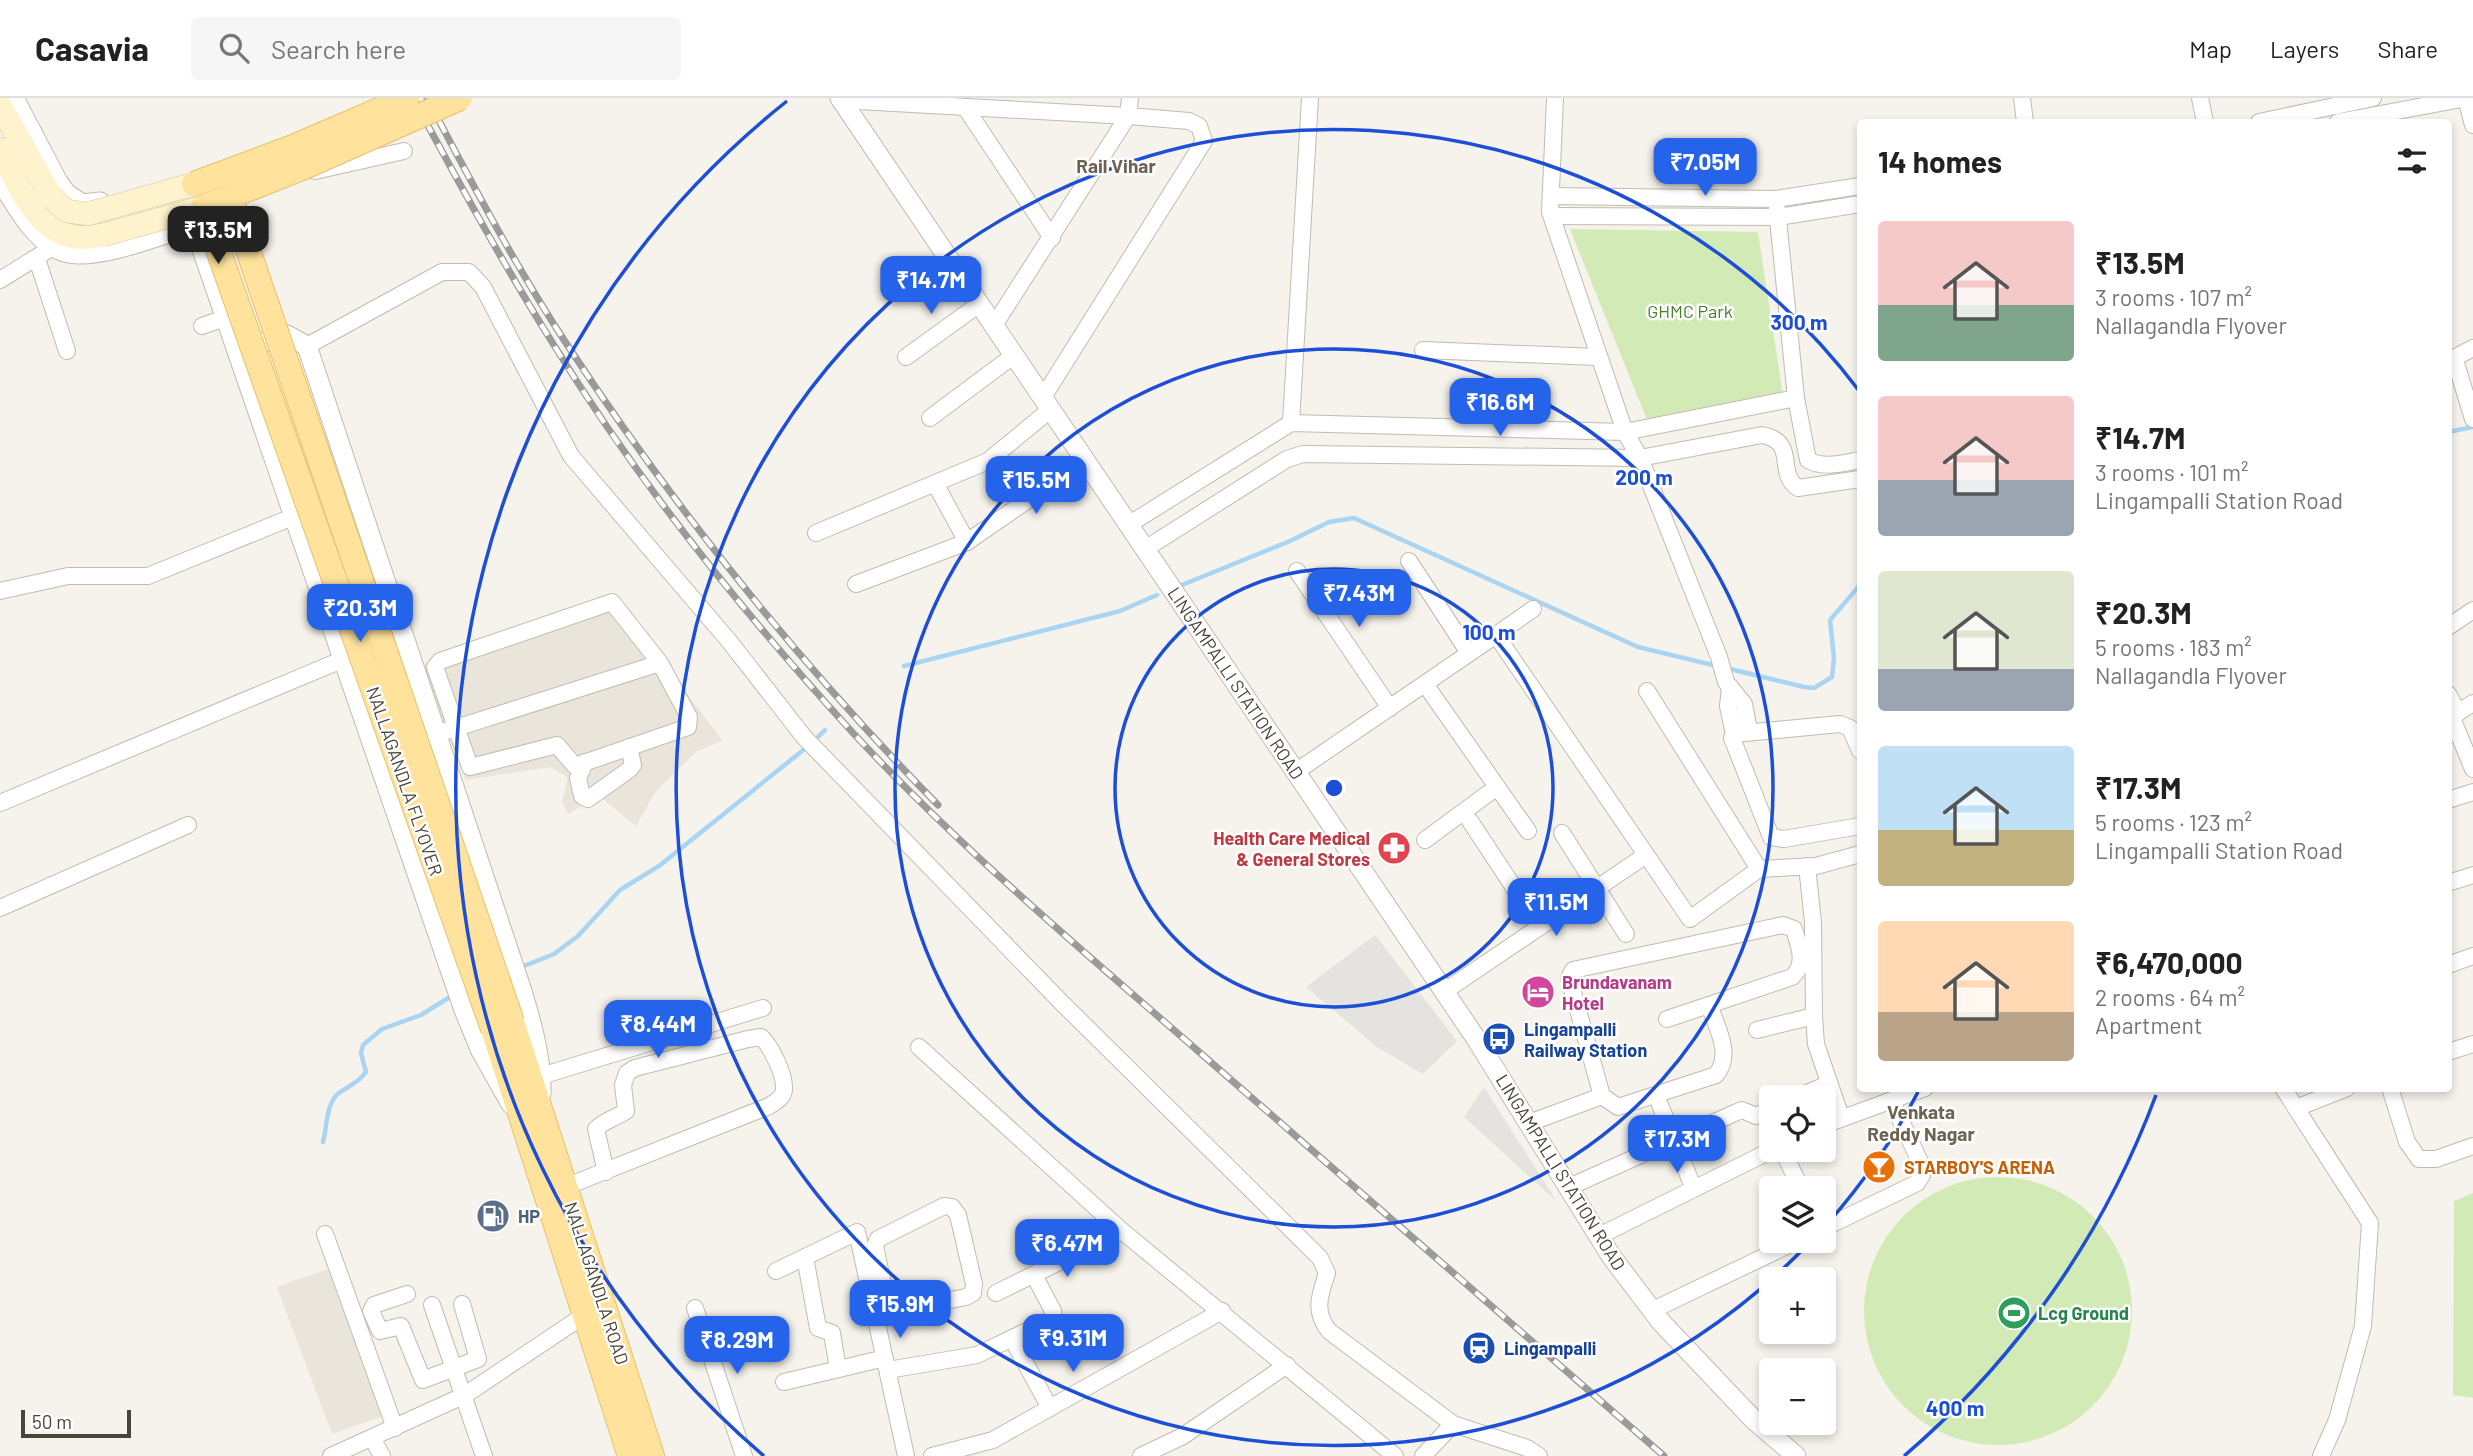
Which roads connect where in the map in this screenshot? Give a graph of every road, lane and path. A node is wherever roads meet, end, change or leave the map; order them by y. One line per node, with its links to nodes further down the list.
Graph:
1 (14, 98): 27 (street)
2 (407, 98): 25 (main road, bridge)
3 (460, 98): 25 (main road, bridge)
4 (1130, 98): 14 (street)
5 (1310, 98): 58 (street)
6 (1555, 98): 28 (street)
7 (2022, 98): 15 (street)
8 (2200, 98): 16 (street)
9 (2374, 98): 17 (street)
10 (2467, 98): 18 (street); 19 (street)
11 (841, 99): 13 (street); 40 (street, LINGAMPALLI STATION ROAD)
12 (0, 105): 23 (main road, bridge)
13 (964, 107): 14 (street); 36 (street)
14 (1128, 116): 36 (street); 55 (street)
15 (2025, 119)
16 (2204, 119)
17 (2273, 119)
18 (2355, 119)
19 (2473, 125)
20 (0, 149): 31 (main road, bridge)
21 (404, 150): 24 (street)
22 (0, 180): 37 (street)
23 (194, 184): 25 (main road, bridge); 31 (main road, NALLAGANDLA FLYOVER)
24 (158, 185): 27 (street); 35 (street)
25 (226, 185): 31 (main road, bridge); 123 (main road, NALLAGANDLA FLYOVER, bridge)
26 (1857, 186): 29 (street)
27 (130, 195): 34 (street)
28 (1551, 197): 29 (street); 32 (street)
29 (1776, 199): 33 (street)
30 (1857, 204): 33 (street)
31 (203, 207): 123 (main road, NALLAGANDLA FLYOVER, bridge)
32 (1552, 216): 33 (street); 51 (street)
33 (1778, 217): 54 (street)
34 (154, 237): 35 (street); 37 (street)
35 (189, 237): 41 (street)
36 (1052, 237): 43 (street)
37 (51, 245): 38 (street)
38 (37, 259): 39 (street); 48 (street)
39 (0, 280)
40 (978, 305): 43 (street, LINGAMPALLI STATION ROAD); 50 (street)
41 (226, 314): 42 (street); 46 (street)
42 (202, 326)
43 (993, 327): 49 (street, LINGAMPALLI STATION ROAD)
44 (308, 348): 46 (street); 53 (street); 88 (street); 175 (street)
45 (2473, 348): 52 (street)
46 (238, 350): 53 (street)
47 (1423, 350): 51 (street)
48 (67, 351)
49 (1013, 356): 55 (street, LINGAMPALLI STATION ROAD); 56 (street)
50 (906, 357)
51 (1597, 357): 59 (street)
52 (2452, 360): 57 (street)
53 (249, 380): 65 (street)
54 (1796, 398): 59 (street); 61 (street)
55 (1046, 405): 62 (street, LINGAMPALLI STATION ROAD); 64 (street)
56 (930, 418)
57 (2473, 418)
58 (1291, 423): 59 (street); 66 (street)
59 (1625, 432): 60 (street)
60 (1640, 458): 63 (street); 69 (street); 87 (street)
61 (1857, 460)
62 (1084, 461): 66 (street, LINGAMPALLI STATION ROAD); 68 (street)
63 (1857, 479)
64 (936, 485): 67 (street); 68 (street)
65 (295, 516): 73 (street); 79 (street)
66 (1128, 525): 69 (street, LINGAMPALLI STATION ROAD)
67 (816, 533)
68 (967, 542): 72 (street)
69 (1145, 549): 94 (street, LINGAMPALLI STATION ROAD)
70 (1409, 561): 78 (street)
71 (1297, 571): 84 (street)
72 (856, 584)
73 (0, 591)
74 (1533, 609): 77 (street)
75 (2473, 610): 76 (street)
76 (2452, 623)
77 (1496, 635): 78 (street); 106 (street)
78 (1469, 653): 81 (street)
79 (344, 659): 99 (street); 138 (street)
80 (660, 663): 86 (street); 86 (street); 90 (street)
81 (1425, 684): 84 (street); 96 (street)
82 (1647, 691): 109 (street)
83 (2473, 703): 85 (street)
84 (1390, 708): 94 (street)
85 (2453, 716): 93 (street)
86 (456, 728): 88 (street); 92 (street)
87 (1742, 733): 89 (street); 102 (street)
88 (436, 734): 95 (street)
89 (1857, 743)
90 (629, 747): 91 (street); 91 (street)
91 (585, 762): 92 (street)
92 (470, 767): 95 (street)
93 (2473, 769)
94 (1297, 771): 118 (street, LINGAMPALLI STATION ROAD)
95 (449, 774): 128 (street)
96 (1497, 787): 103 (street); 105 (street)
97 (2473, 792): 98 (street)
98 (2452, 799)
99 (0, 803)
100 (1470, 821): 114 (street)
101 (188, 825): 113 (street)
102 (1857, 827)
103 (1528, 831)
104 (1562, 833): 112 (street)
105 (1425, 840)
106 (1646, 855): 109 (street); 112 (street)
107 (1857, 855): 108 (street)
108 (1807, 866): 109 (street); 121 (street)
109 (1759, 869)
110 (2473, 875): 111 (street)
111 (2452, 882)
112 (1597, 888): 114 (street); 115 (street)
113 (0, 908)
114 (1540, 926): 118 (street)
115 (1626, 934)
116 (2473, 956): 117 (street)
117 (2452, 964)
118 (1445, 991): 142 (street, LINGAMPALLI STATION ROAD)
119 (1709, 1005): 122 (street); 134 (street); 134 (street)
120 (763, 1008): 128 (street)
121 (1814, 1016): 124 (street); 129 (street)
122 (1667, 1019)
123 (503, 1025): 138 (main road, NALLAGANDLA FLYOVER)
124 (1757, 1030)
125 (2473, 1044): 127 (street)
126 (919, 1047): 151 (street)
127 (2452, 1051)
128 (541, 1076): 138 (street)
129 (1828, 1084): 140 (street)
130 (1914, 1092): 135 (street)
131 (2286, 1092): 137 (street)
132 (2337, 1092): 137 (street)
133 (2391, 1092): 144 (street)
134 (1601, 1096): 142 (street)
135 (1892, 1102): 140 (street); 150 (street)
136 (1660, 1105): 143 (street)
137 (2296, 1108): 192 (street)
138 (530, 1115): 147 (main road, NALLAGANDLA ROAD); 166 (main road, NALLAGANDLA ROAD)
139 (1759, 1115): 143 (street)
140 (1842, 1117): 141 (street)
141 (1836, 1120)
142 (1529, 1123): 148 (street, LINGAMPALLI STATION ROAD)
143 (1673, 1140): 148 (street); 149 (street)
144 (2473, 1146)
145 (1759, 1156): 149 (street)
146 (606, 1172): 146 (street); 147 (street)
147 (565, 1187): 183 (main road, NALLAGANDLA ROAD)
148 (1569, 1187): 153 (street, LINGAMPALLI STATION ROAD)
149 (1693, 1187): 153 (street)
150 (1836, 1222)
151 (1122, 1231): 157 (street); 165 (street)
152 (325, 1234): 176 (street)
153 (1599, 1236): 164 (street, LINGAMPALLI STATION ROAD)
154 (1772, 1253): 164 (street)
155 (805, 1257): 156 (street); 161 (street); 170 (street)
156 (776, 1271)
157 (1034, 1275): 158 (street); 168 (street)
158 (996, 1293)
159 (407, 1294): 171 (street)
160 (462, 1304): 171 (street)
161 (880, 1304): 161 (street); 168 (street)
162 (432, 1305): 171 (street)
163 (695, 1308): 184 (street)
164 (1653, 1310): 191 (street, LINGAMPALLI STATION ROAD)
165 (1222, 1311): 169 (street); 174 (street)
166 (586, 1314): 173 (street); 182 (main road, NALLAGANDLA ROAD)
167 (1017, 1348): 174 (street)
168 (886, 1364): 170 (street); 185 (street)
169 (1287, 1365): 187 (street); 188 (street)
170 (838, 1369): 172 (street)
171 (454, 1370): 173 (street)
172 (784, 1382)
173 (465, 1395): 176 (street); 181 (street)
174 (1050, 1408): 178 (street)
175 (1452, 1424): 189 (street); 190 (street)
176 (395, 1428): 177 (street)
177 (372, 1438): 179 (street); 180 (street)
178 (995, 1448): 186 (street)
179 (331, 1456)
180 (382, 1456)
181 (484, 1456)
182 (630, 1456)
183 (652, 1456)
184 (744, 1456)
185 (906, 1456)
186 (932, 1456)
187 (1141, 1456)
188 (1395, 1456)
189 (1423, 1456)
190 (1539, 1456)
191 (1796, 1456)
192 (2321, 1456)

